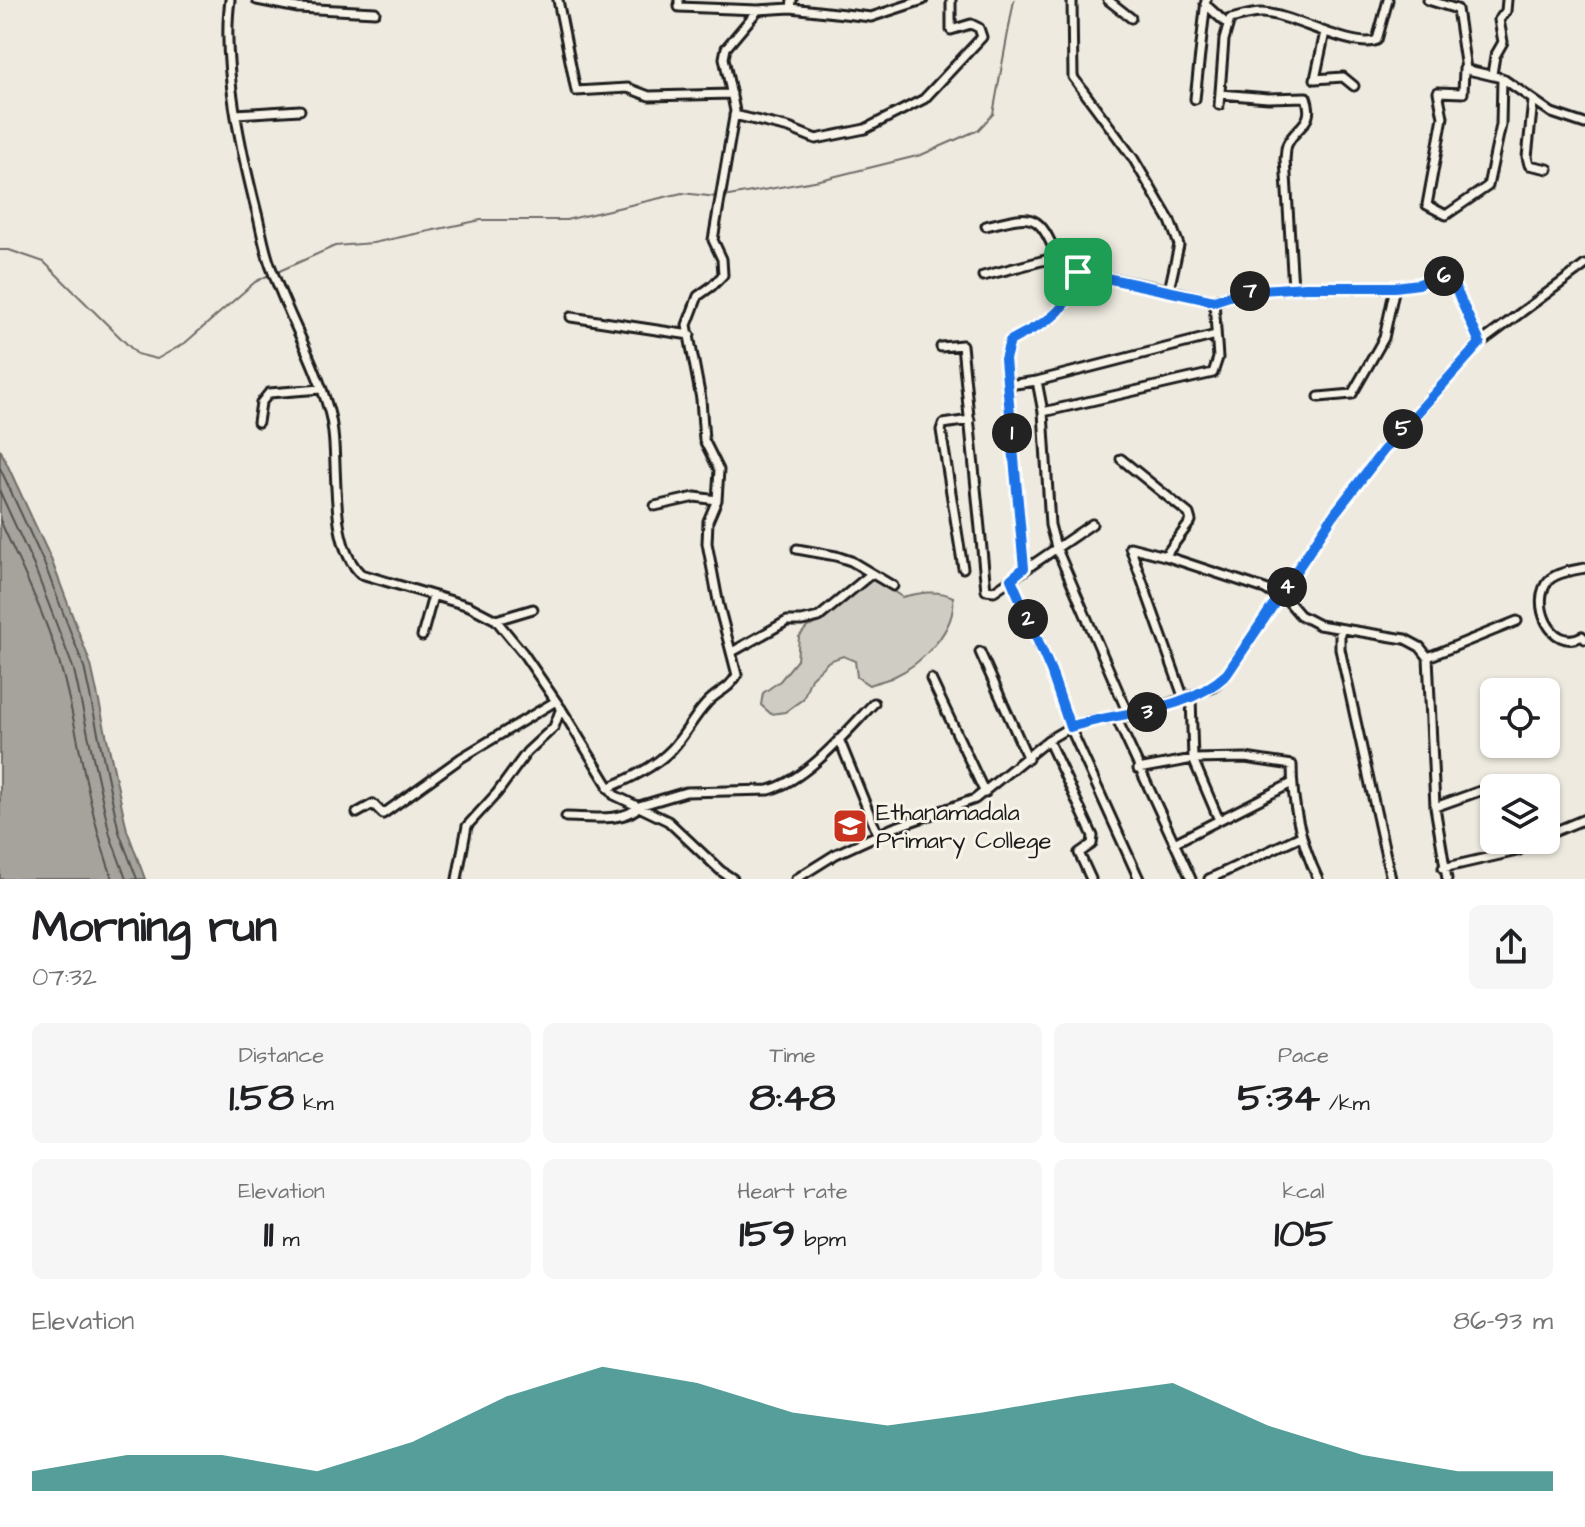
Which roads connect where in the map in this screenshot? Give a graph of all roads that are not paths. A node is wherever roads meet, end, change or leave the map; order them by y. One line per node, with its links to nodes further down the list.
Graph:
1 (230, 0): 33 (street)
2 (257, 0): 19 (street)
3 (558, 0): 27 (street)
4 (679, 0): 16 (street)
5 (739, 0): 16 (street)
6 (923, 0): 15 (street)
7 (951, 0): 34 (street)
8 (1072, 0): 44 (street)
9 (1108, 0): 20 (street)
10 (1388, 0): 22 (street)
11 (1428, 0): 17 (street)
12 (1461, 0): 17 (street)
13 (1507, 0): 24 (street)
14 (1206, 2): 21 (street); 29 (street)
15 (792, 4): 18 (street)
16 (737, 9): 18 (street)
17 (1457, 9): 23 (street)
18 (758, 10): 27 (street)
19 (375, 12)
20 (1131, 18)
21 (1227, 24): 22 (street); 28 (street)
22 (1325, 32): 26 (street)
23 (1466, 69): 24 (street); 25 (street)
24 (1492, 74): 25 (street)
25 (1502, 78): 30 (street)
26 (1354, 86)
27 (732, 94): 34 (street)
28 (1220, 94): 31 (street); 43 (street)
29 (1195, 99)
30 (1533, 101): 35 (street); 36 (street)
31 (1219, 105)
32 (300, 110): 33 (street)
33 (236, 114): 53 (street)
34 (734, 115): 47 (street)
35 (1585, 124)
36 (1548, 169)
37 (986, 226): 38 (street)
38 (1057, 257): 40 (street); 41 (street)
39 (1585, 265): 49 (street)
40 (1078, 272): 44 (street); 52 (street)
41 (983, 276)
42 (1395, 287): 43 (street); 49 (street); 54 (street)
43 (1293, 288): 45 (street)
44 (1169, 290): 45 (street)
45 (1214, 301): 48 (street)
46 (571, 317): 47 (street)
47 (690, 335): 59 (street)
48 (1216, 335): 51 (street); 55 (street)
49 (1480, 343): 72 (street)
50 (941, 347): 56 (street)
51 (1037, 381): 52 (street); 55 (street)
52 (1008, 385): 66 (street)
53 (321, 389): 57 (street); 71 (street)
54 (1319, 397)
55 (1043, 412): 62 (street)
56 (970, 420): 65 (street); 69 (street)
57 (258, 422)
58 (1121, 459): 64 (street)
59 (717, 500): 60 (street); 79 (street)
60 (655, 506)
61 (1092, 524): 62 (street)
62 (1056, 547): 66 (street); 86 (street)
63 (797, 549): 68 (street)
64 (1165, 556): 72 (street); 83 (street)
65 (963, 568)
66 (1024, 568): 69 (street)
67 (1585, 568): 78 (street)
68 (871, 574): 70 (street); 79 (street)
69 (1011, 579): 88 (street)
70 (893, 586)
71 (433, 596): 74 (street); 77 (street)
72 (1280, 596): 76 (street); 83 (street)
73 (533, 609): 74 (street)
74 (496, 620): 85 (street)
75 (1517, 621): 81 (street)
76 (1340, 630): 81 (street); 118 (street)
77 (422, 636)
78 (1585, 639)
79 (732, 652): 95 (street)
80 (980, 652): 91 (street)
81 (1428, 657): 99 (street)
82 (931, 679): 97 (street)
83 (1187, 698): 86 (street); 92 (street)
84 (874, 703): 89 (street)
85 (558, 704): 95 (street); 100 (street); 111 (street)
86 (1129, 716): 87 (street)
87 (1116, 717): 88 (street); 93 (street)
88 (1070, 727): 90 (street); 114 (street)
89 (839, 739): 98 (street); 105 (street)
90 (1048, 740): 91 (street); 113 (street)
91 (1028, 759): 97 (street)
92 (1193, 759): 93 (street); 94 (street); 103 (street)
93 (1138, 769): 107 (street)
94 (1292, 783): 103 (street); 106 (street)
95 (608, 788): 98 (street)
96 (1480, 791): 99 (street)
97 (985, 793): 105 (street)
98 (639, 806): 101 (street); 110 (street)
99 (1435, 807): 109 (street)
100 (357, 813)
101 (566, 817)
102 (1585, 819): 104 (street)
103 (1219, 820): 107 (street)
104 (1560, 829)
105 (878, 835): 112 (street)
106 (1301, 836): 116 (street); 117 (street)
107 (1174, 843): 115 (street)
108 (1504, 854): 109 (street)
109 (1443, 868): 119 (street)
110 (731, 878)
111 (457, 879)
112 (796, 879)
113 (1091, 879)
114 (1139, 879)
115 (1191, 879)
116 (1209, 879)
117 (1316, 879)
118 (1391, 879)
119 (1447, 879)

